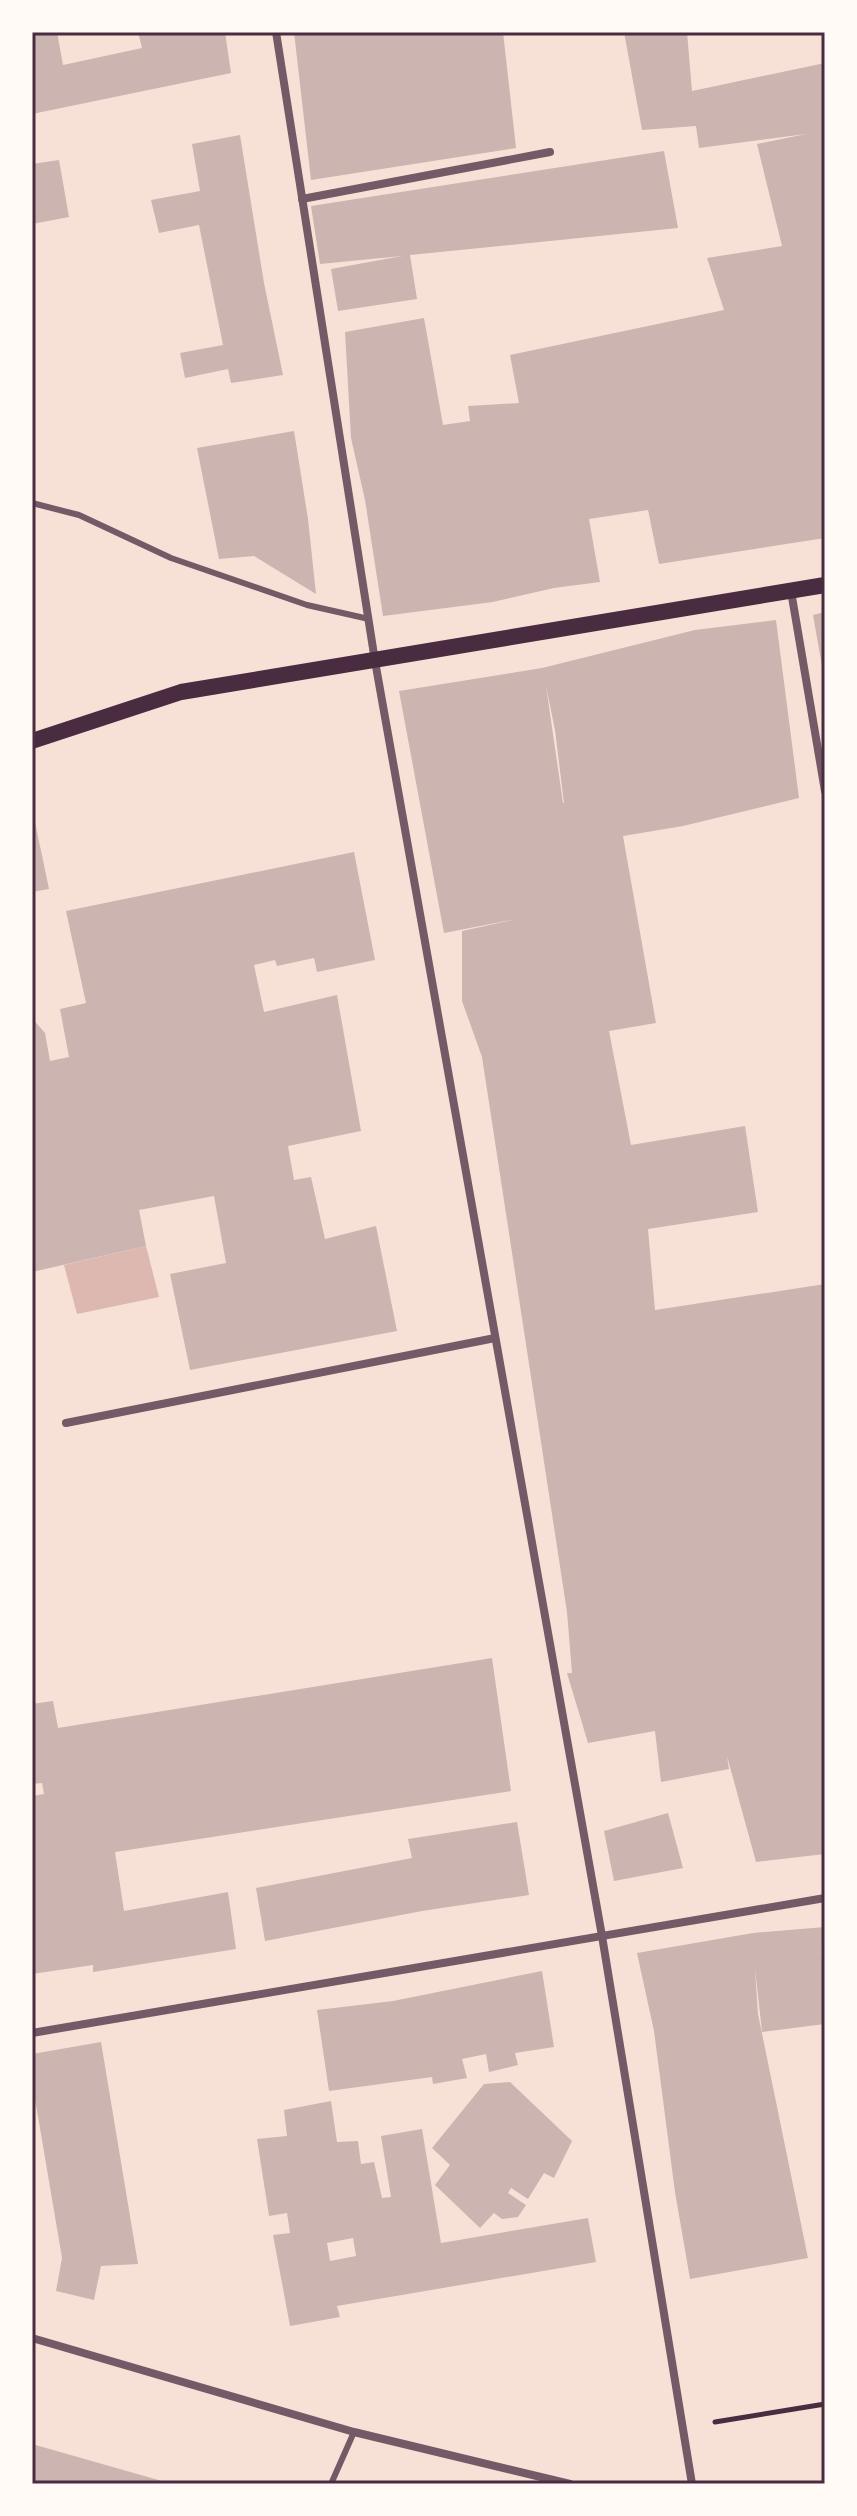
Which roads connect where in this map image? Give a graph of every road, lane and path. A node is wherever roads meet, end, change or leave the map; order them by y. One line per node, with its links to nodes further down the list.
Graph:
1 (276, 32): 3 (street)
2 (550, 152): 3 (street)
3 (302, 199): 7 (street)
4 (32, 503): 7 (lane)
5 (825, 585): 6 (main road)
6 (791, 591): 8 (main road); 10 (street)
7 (369, 619): 8 (street)
8 (375, 661): 9 (main road); 11 (street)
9 (32, 741)
10 (825, 791)
11 (495, 1338): 12 (street); 14 (street)
12 (66, 1423)
13 (825, 1898): 14 (street)
14 (602, 1936): 15 (street); 18 (street)
15 (32, 2033)
16 (32, 2338): 19 (street)
17 (825, 2404): 18 (path)
18 (683, 2428): 22 (street)
19 (357, 2433): 20 (lane); 21 (street)
20 (331, 2484)
21 (570, 2484)
22 (692, 2484)

